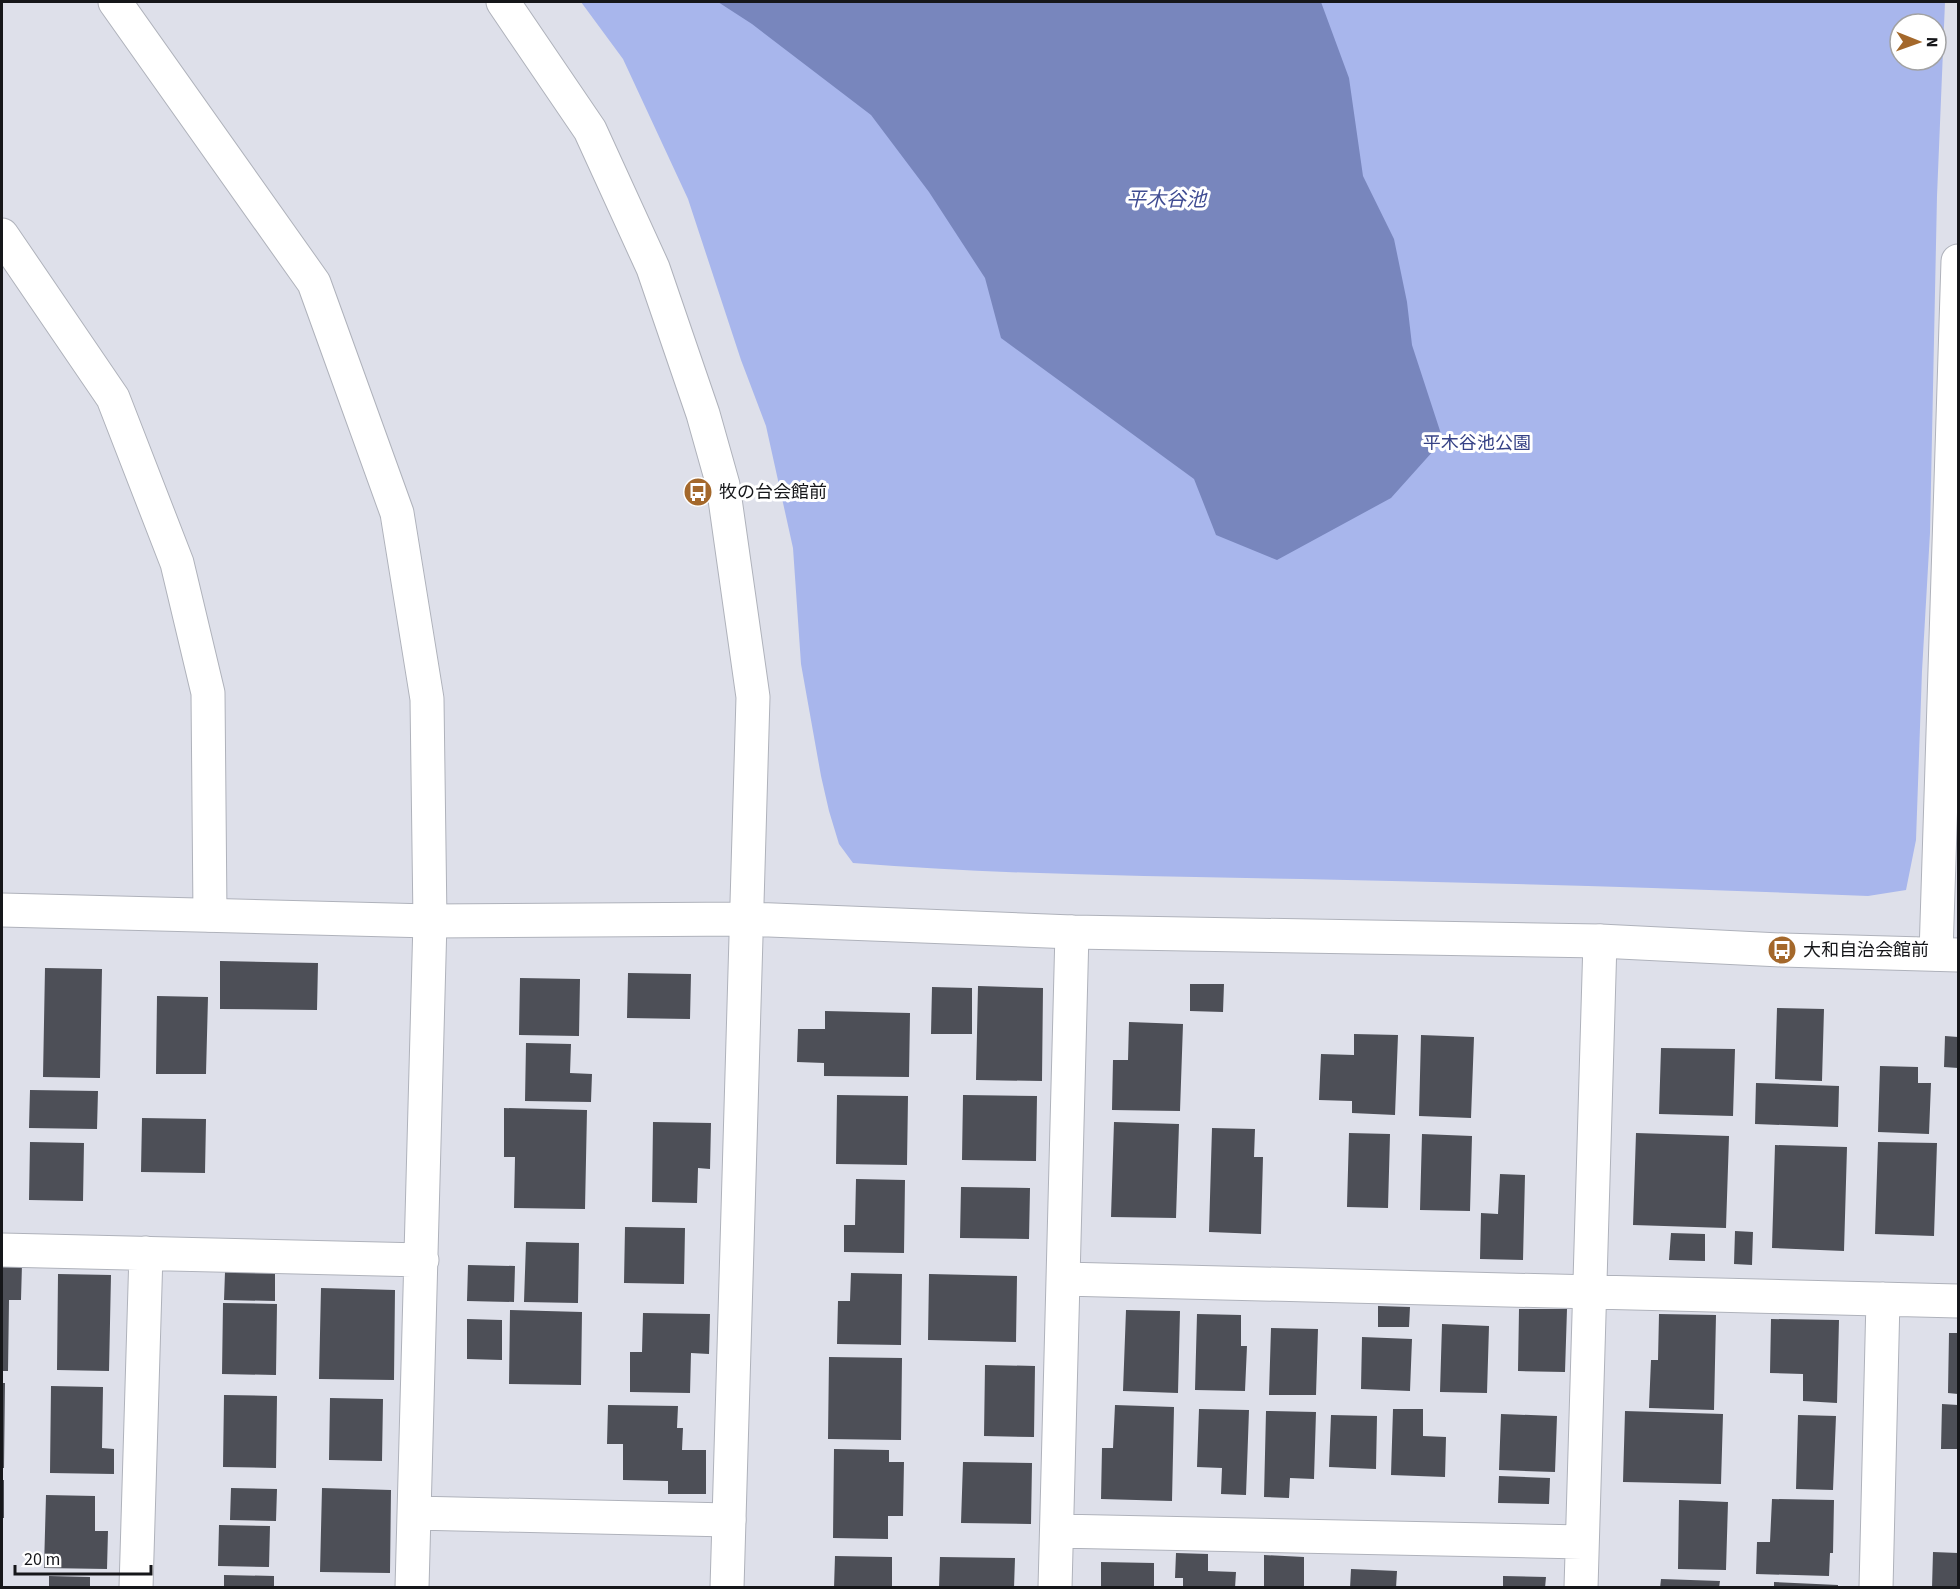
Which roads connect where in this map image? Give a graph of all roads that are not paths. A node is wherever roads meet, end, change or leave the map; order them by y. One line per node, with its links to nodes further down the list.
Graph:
1 (115, 2): 9 (street)
2 (503, 2): 8 (street)
3 (2, 235): 7 (street)
4 (1959, 261): 5 (street)
5 (1953, 607): 12 (street)
6 (2, 910): 7 (street)
7 (210, 915): 9 (street)
8 (746, 919): 9 (street); 10 (street); 21 (street)
9 (430, 921): 15 (street)
10 (1072, 932): 11 (street); 16 (street)
11 (1600, 941): 12 (street); 17 (street)
12 (1947, 955)
13 (2, 1250): 14 (street)
14 (146, 1254): 15 (street); 24 (street)
15 (422, 1260): 20 (street)
16 (1063, 1279): 17 (street); 22 (street)
17 (1589, 1292): 18 (street); 23 (street)
18 (1883, 1299): 19 (street); 29 (street)
19 (1959, 1301)
20 (414, 1513): 21 (street); 25 (street)
21 (729, 1520): 26 (street)
22 (1057, 1531): 23 (street); 27 (street)
23 (1582, 1542): 28 (street)
24 (136, 1587)
25 (412, 1587)
26 (727, 1587)
27 (1055, 1587)
28 (1581, 1587)
29 (1876, 1587)

